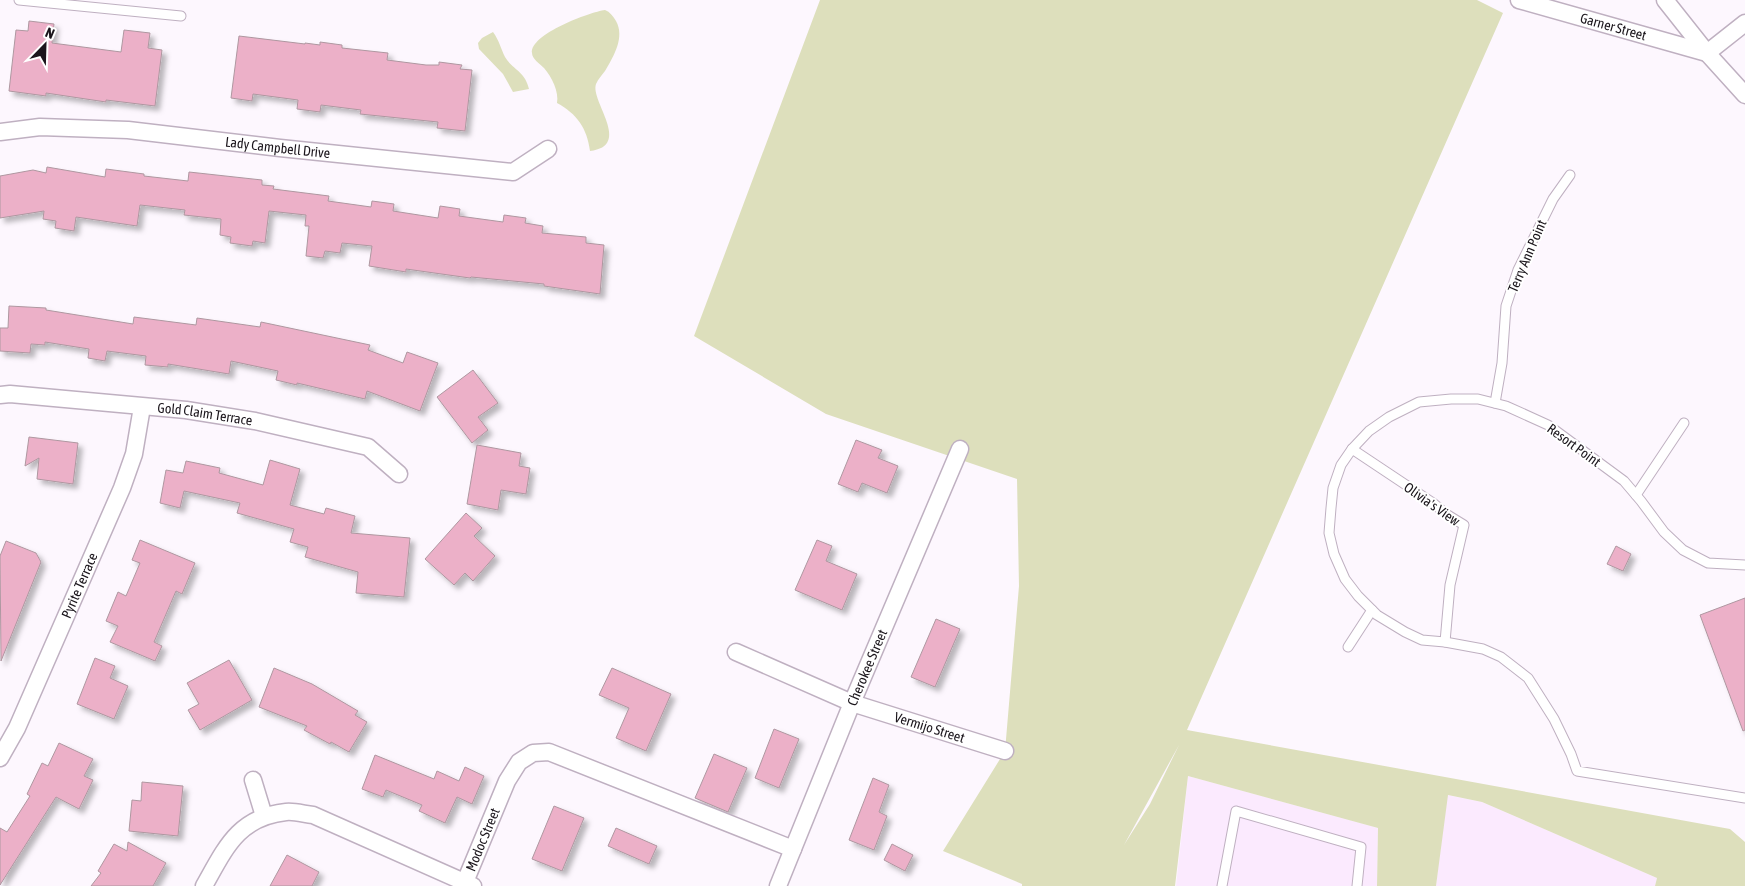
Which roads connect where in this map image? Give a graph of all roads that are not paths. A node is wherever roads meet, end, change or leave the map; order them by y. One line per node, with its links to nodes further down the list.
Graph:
1 (19, 0): 4 (lane)
2 (1519, 0): 6 (street, Garner Street)
3 (1665, 0): 6 (street)
4 (181, 16)
5 (1745, 23): 6 (street)
6 (1707, 53): 7 (street, Garner Street)
7 (1745, 95)
8 (0, 132): 9 (street, Lady Campbell Drive)
9 (548, 150)
10 (1570, 175): 12 (lane, Terry Ann Point)
11 (0, 395): 13 (street, Gold Claim Terrace)
12 (1495, 403): 16 (lane, Resort Point); 18 (lane, Resort Point)
13 (142, 407): 17 (street, Gold Claim Terrace); 26 (street, Pyrite Terrace)
14 (1684, 423): 18 (lane)
15 (960, 449): 24 (street, Cherokee Street)
16 (1352, 449): 20 (lane, Resort Point); 21 (lane, Olivia's View)
17 (399, 474)
18 (1636, 496): 19 (lane, Resort Point)
19 (1745, 565)
20 (1372, 610): 21 (lane, Resort Point); 22 (lane)
21 (1445, 642): 28 (lane, Resort Point)
22 (1348, 647)
23 (736, 652): 24 (street, Vermijo Street)
24 (852, 704): 25 (street, Vermijo Street); 30 (street, Cherokee Street)
25 (1006, 752)
26 (0, 758)
27 (253, 780): 29 (street)
28 (1745, 798)
29 (264, 816): 31 (street, Modoc Street); 32 (street, Modoc Street)
30 (793, 849): 31 (street, Modoc Street); 33 (street, Cherokee Street)
31 (469, 884)
32 (204, 886)
33 (778, 886)
34 (1222, 886): 35 (lane)
35 (1356, 886)

